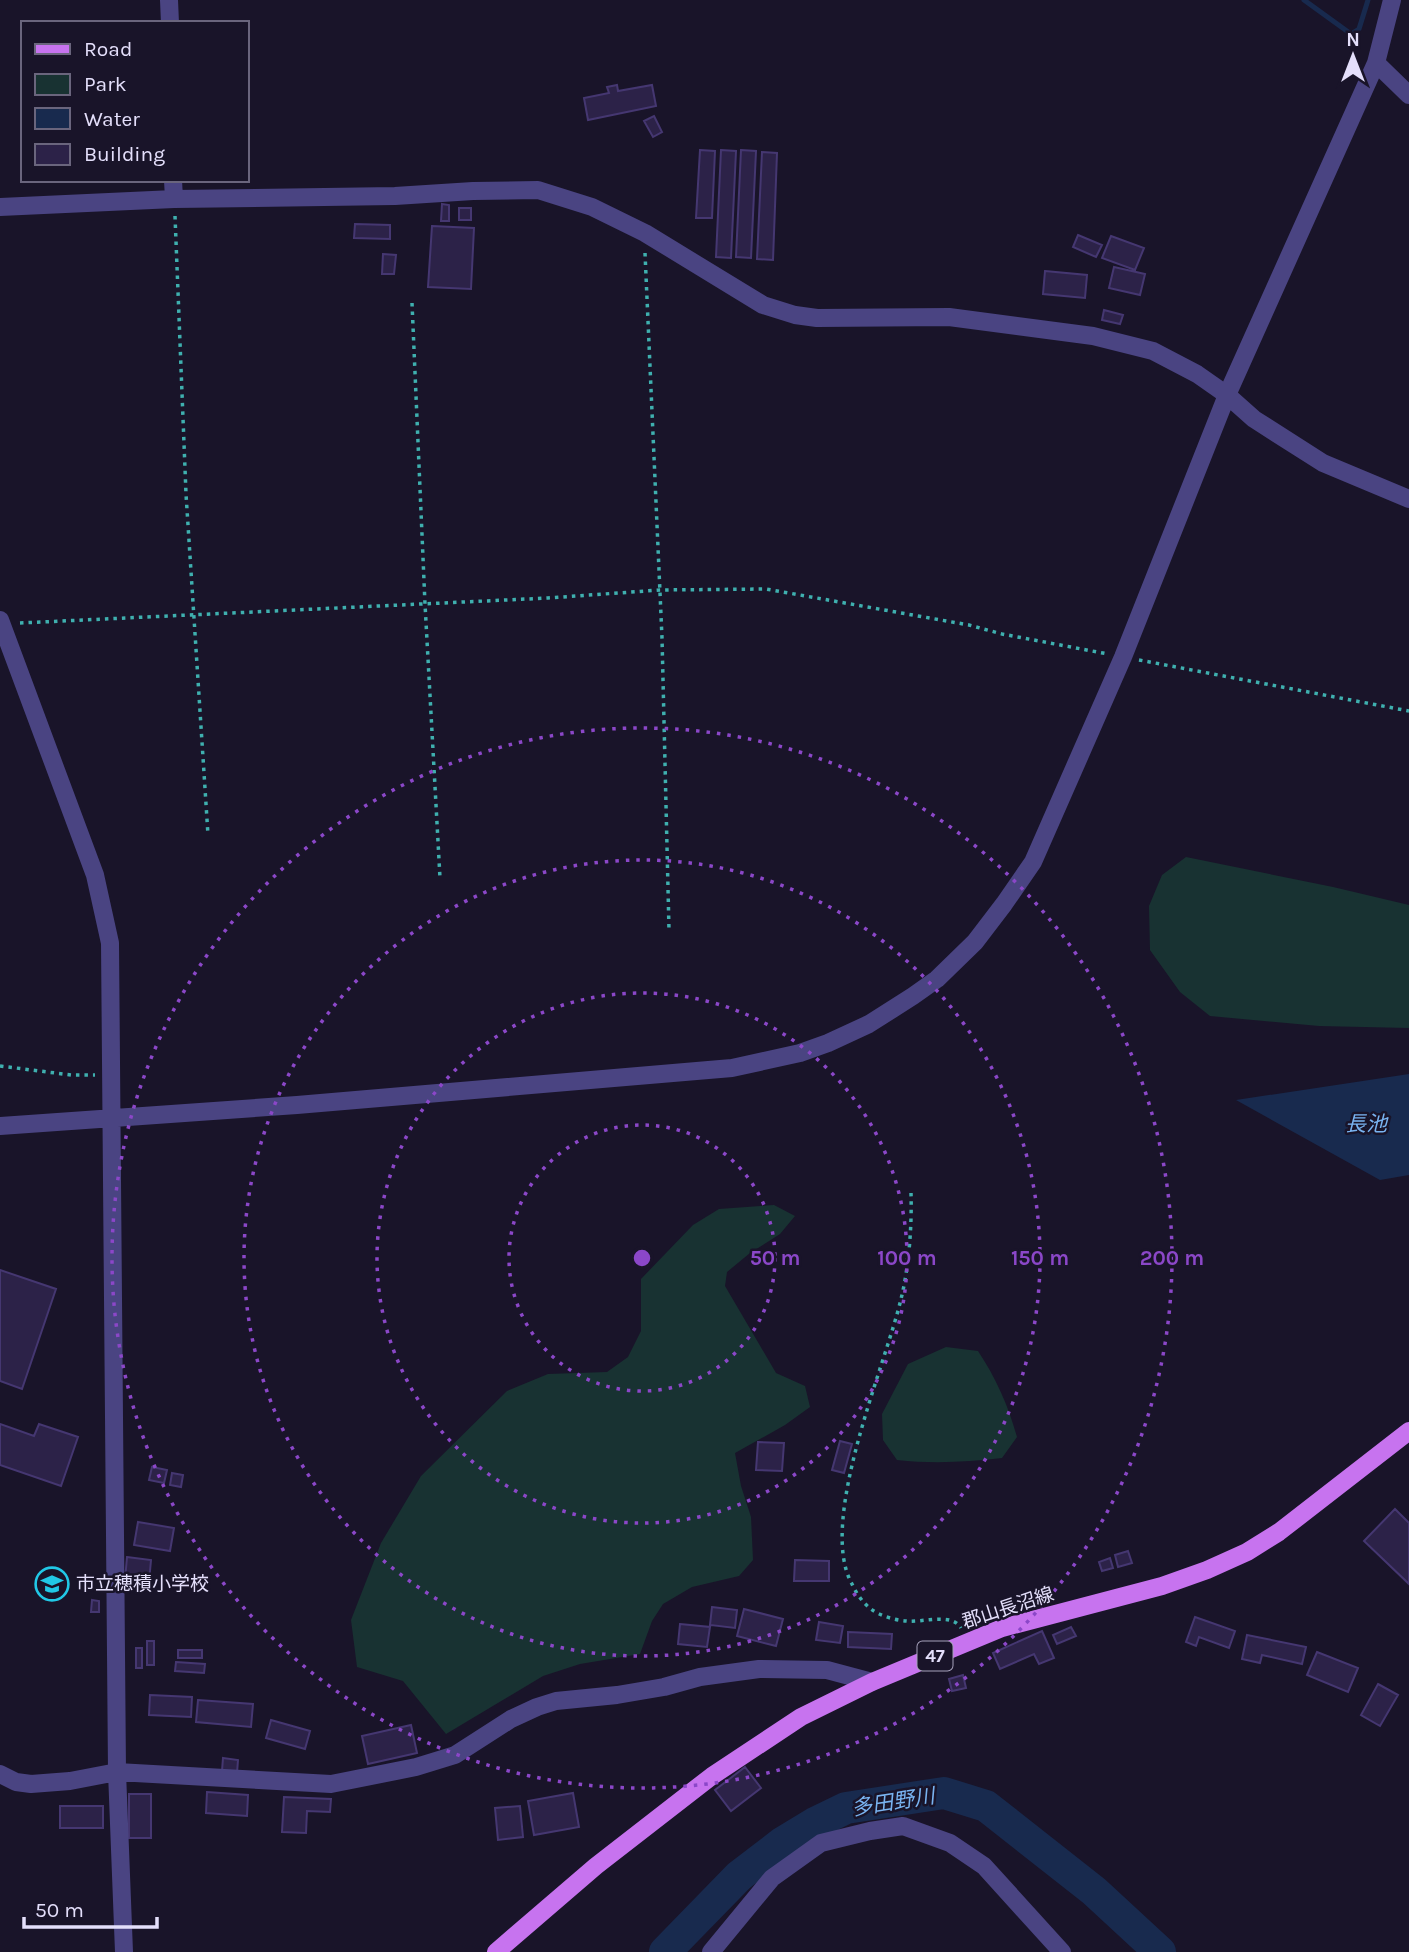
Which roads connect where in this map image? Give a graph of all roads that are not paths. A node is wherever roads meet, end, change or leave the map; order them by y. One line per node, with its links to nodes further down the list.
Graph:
1 (169, 0): 3 (street)
2 (1392, 0): 4 (street)
3 (170, 21)
4 (1376, 63): 5 (street); 9 (street)
5 (1409, 94)
6 (173, 182): 7 (street)
7 (174, 199): 8 (street); 9 (street)
8 (0, 207)
9 (1227, 395): 10 (street); 12 (street)
10 (1409, 499)
11 (1, 622): 12 (street)
12 (112, 1117): 13 (street); 16 (street)
13 (0, 1126)
14 (1409, 1431): 15 (main road, 郡山長沼線 / 47)
15 (872, 1682): 16 (street); 19 (main road, 郡山長沼線 / 47)
16 (117, 1772): 17 (street); 18 (street)
17 (0, 1774)
18 (124, 1952)
19 (496, 1952)
20 (711, 1952): 21 (street)
21 (1062, 1952)

